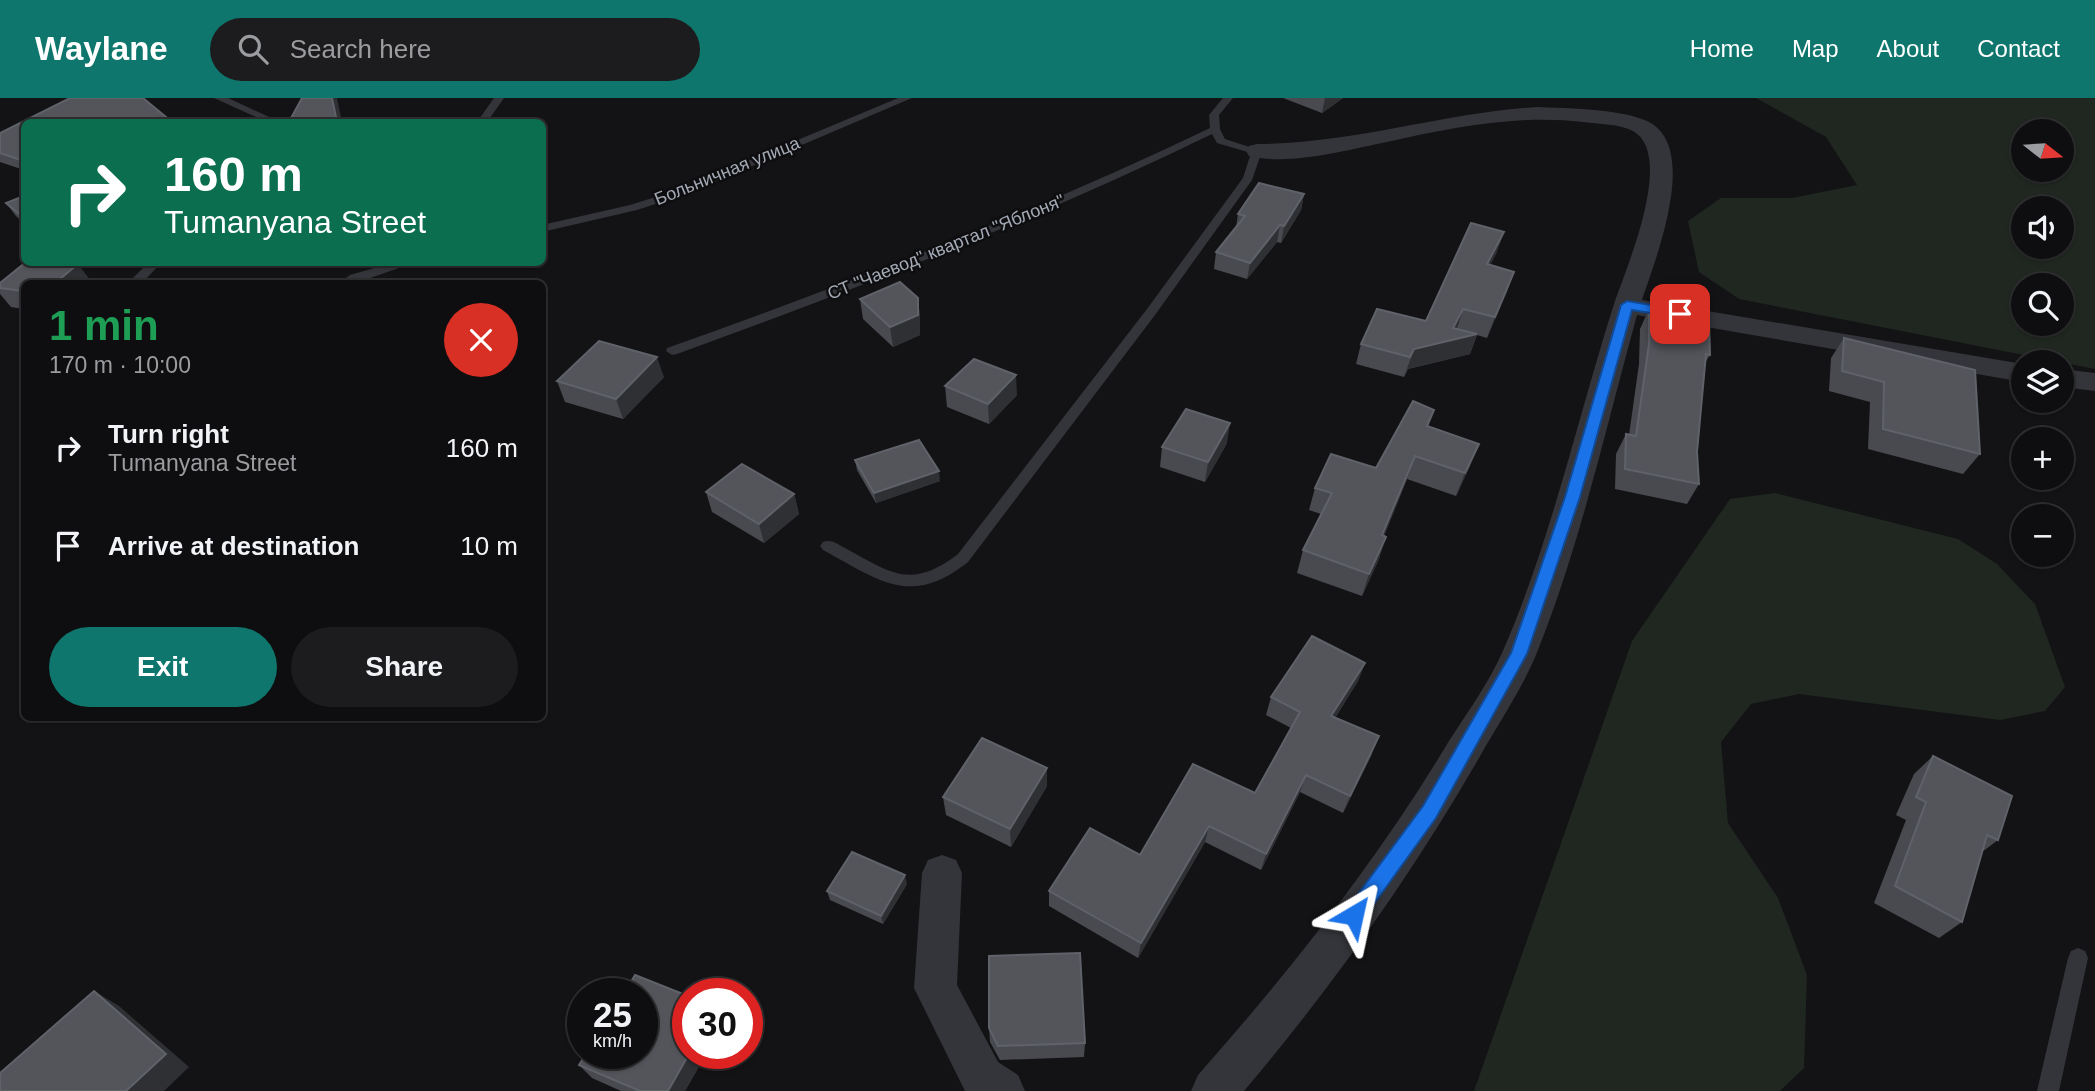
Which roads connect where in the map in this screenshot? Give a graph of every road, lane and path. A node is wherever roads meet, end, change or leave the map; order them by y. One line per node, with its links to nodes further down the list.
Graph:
1 (219, 98): 5 (lane)
2 (499, 98): 6 (lane)
3 (907, 98): 9 (lane, Больничная улица)
4 (1228, 98): 7 (lane)
5 (268, 119)
6 (484, 119)
7 (1214, 129): 8 (lane); 17 (lane, СТ "Чаевод" квартал "Яблоня")
8 (1257, 151): 16 (street); 21 (lane)
9 (546, 228)
10 (152, 266): 13 (lane)
11 (364, 266): 14 (lane)
12 (397, 266): 15 (lane)
13 (137, 280)
14 (350, 280)
15 (352, 280)
16 (1627, 305): 18 (street); 25 (street)
17 (672, 351)
18 (2011, 371)
19 (2074, 379): 20 (street)
20 (2095, 382)
21 (828, 545)
22 (942, 873): 24 (street)
23 (2078, 958): 26 (lane)
24 (1002, 1091)
25 (1214, 1091)
26 (2048, 1091)

